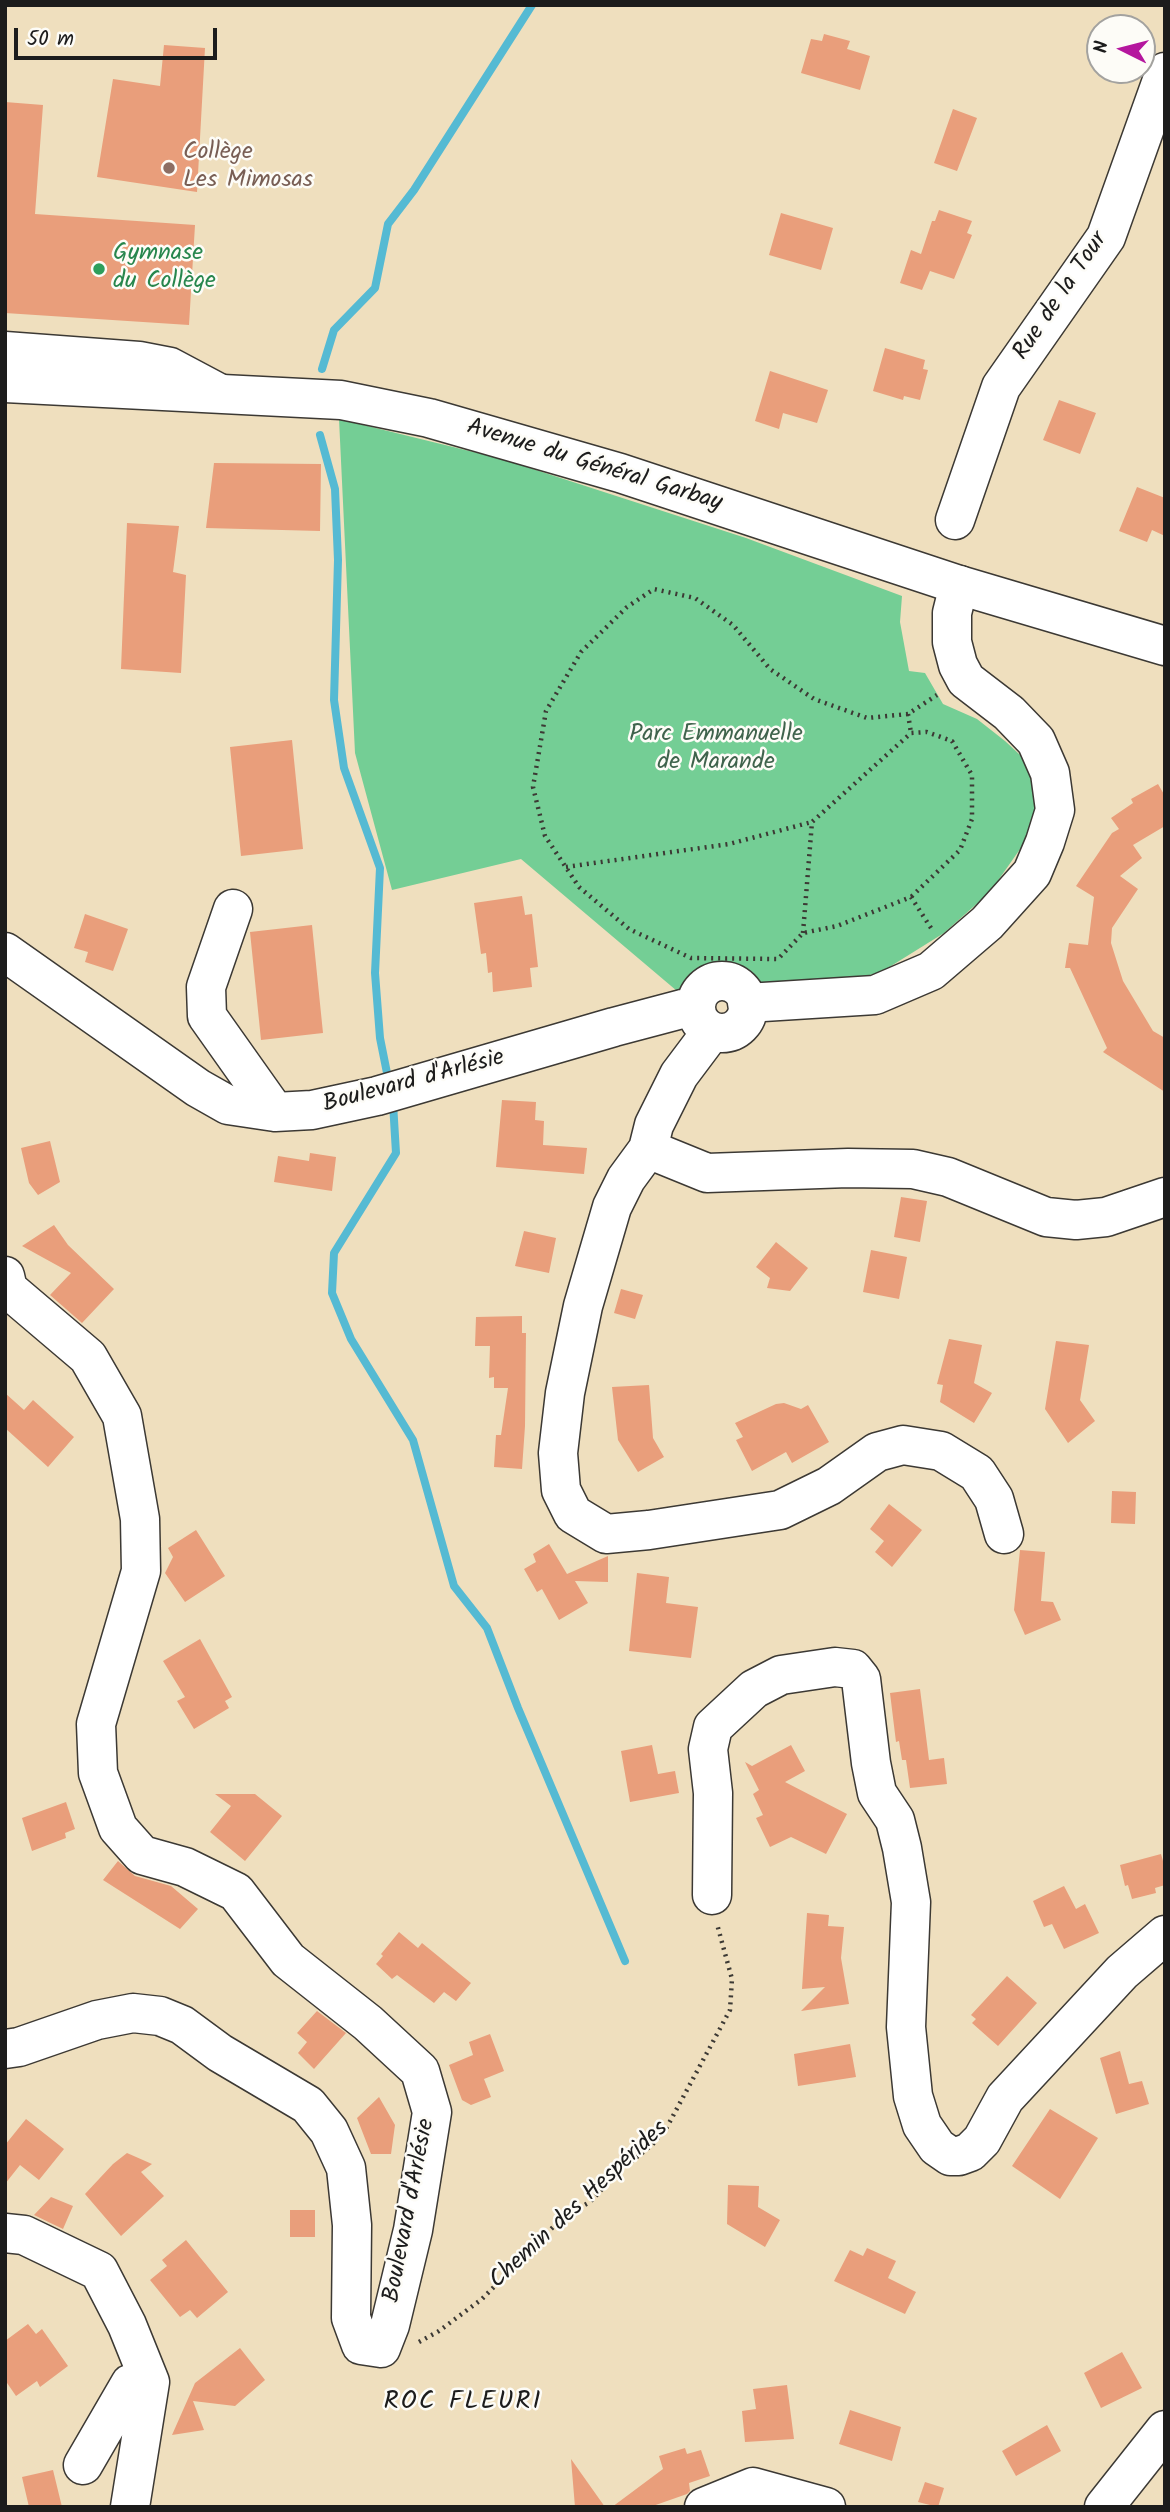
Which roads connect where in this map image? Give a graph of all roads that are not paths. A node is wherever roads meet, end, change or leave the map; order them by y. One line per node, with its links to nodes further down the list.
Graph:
1 (1165, 72): 5 (street, Rue de la Tour)
2 (5, 351): 4 (street)
3 (5, 383): 4 (street, Avenue du Général Garbay)
4 (217, 392): 6 (street, Avenue du Général Garbay)
5 (955, 520)
6 (959, 585): 7 (street, Avenue du Général Garbay); 10 (street, Boulevard d'Arlésie)
7 (1165, 646)
8 (233, 909): 11 (street)
9 (5, 952): 11 (street, Boulevard d'Arlésie)
10 (704, 1019): 11 (street, Boulevard d'Arlésie); 12 (street)
11 (275, 1112)
12 (648, 1149): 13 (street); 15 (street)
13 (1165, 1197)
14 (5, 1276): 18 (street, Boulevard d'Arlésie)
15 (1004, 1534)
16 (712, 1895): 17 (street)
17 (1165, 1935)
18 (5, 2049)
19 (5, 2233): 20 (street)
20 (150, 2382): 22 (street); 23 (street)
21 (1165, 2430): 26 (street)
22 (83, 2465)
23 (130, 2507)
24 (704, 2507): 25 (street)
25 (826, 2507)
26 (1104, 2507)

